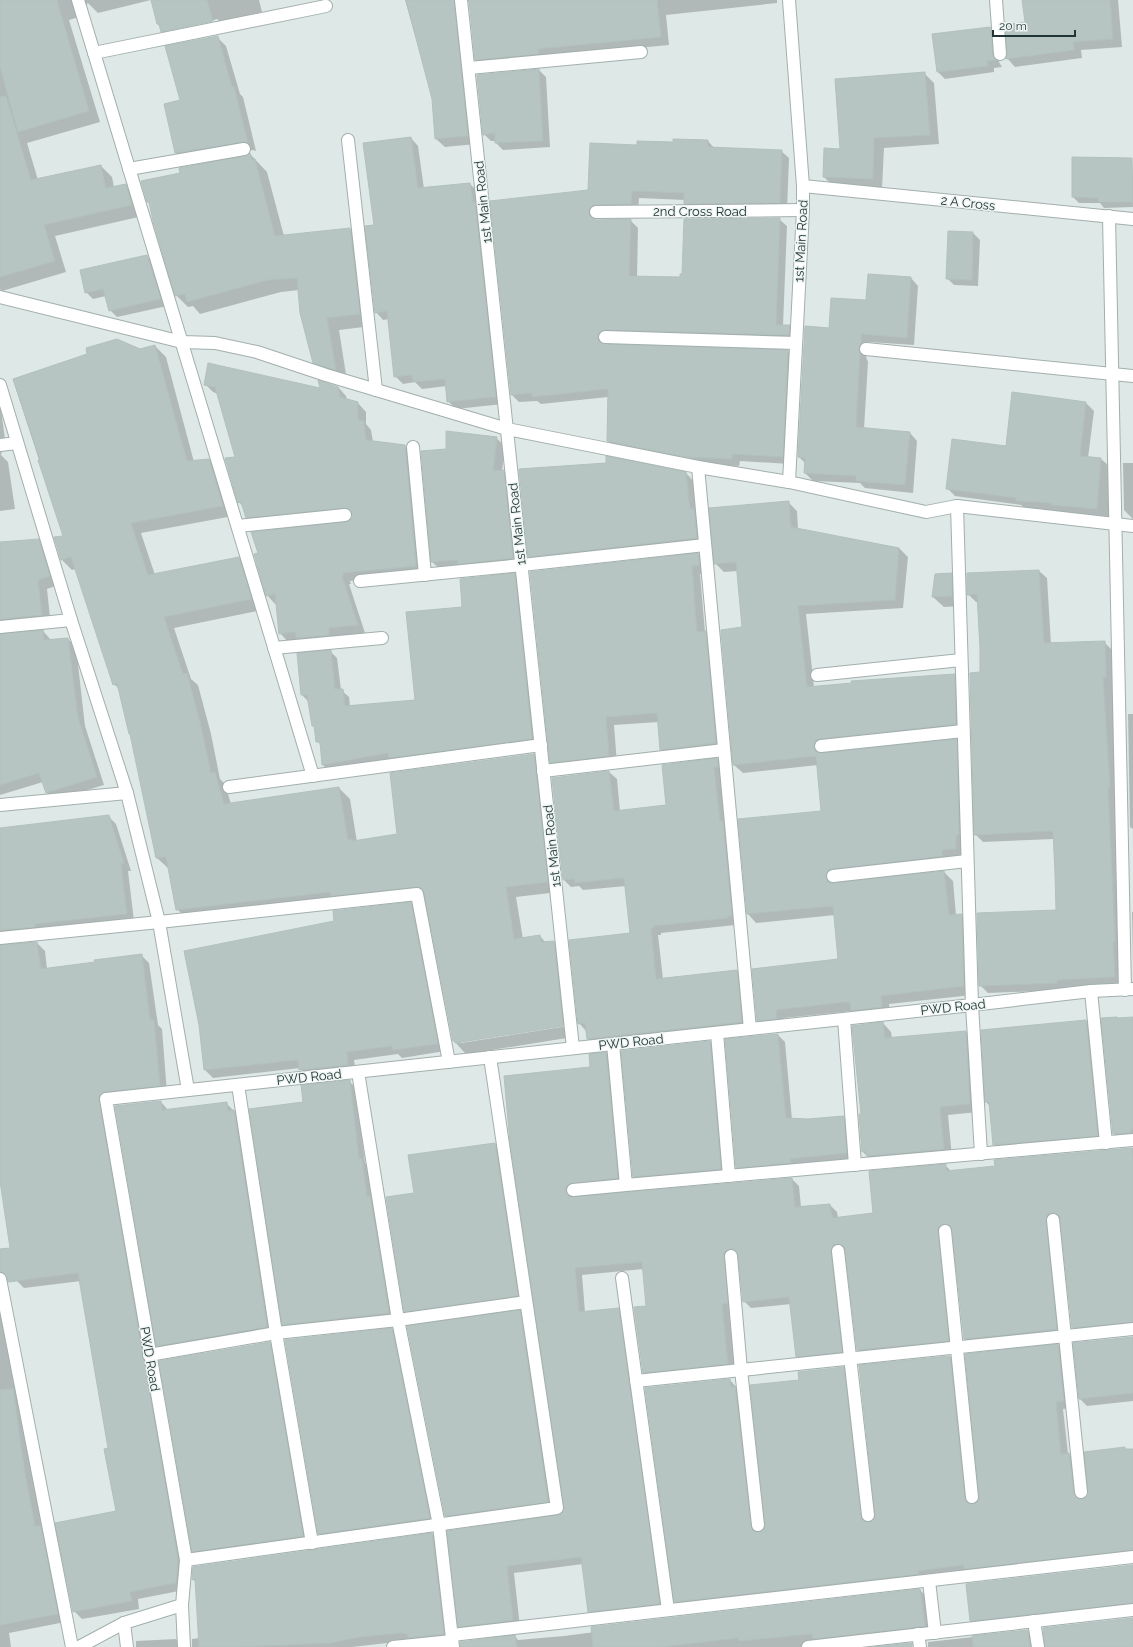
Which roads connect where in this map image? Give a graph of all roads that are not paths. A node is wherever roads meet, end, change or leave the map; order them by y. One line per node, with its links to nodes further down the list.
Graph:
1 (78, 0): 7 (street)
2 (461, 0): 9 (street, 1st Main Road)
3 (789, 0): 13 (street, 1st Main Road)
4 (996, 0): 8 (street)
5 (326, 6): 7 (street)
6 (641, 52): 9 (street)
7 (94, 53): 12 (street)
8 (1000, 54)
9 (468, 68): 27 (street, 1st Main Road)
10 (348, 140): 26 (street)
11 (244, 149): 12 (street)
12 (129, 169): 20 (street)
13 (803, 186): 14 (street, 1st Main Road); 16 (street, 2 A Cross)
14 (803, 210): 15 (street, 2nd Cross Road); 21 (street, 1st Main Road)
15 (596, 212)
16 (1109, 216): 17 (street, 2 A Cross); 23 (street)
17 (1133, 219)
18 (0, 297): 20 (street)
19 (605, 337): 21 (street)
20 (182, 342): 26 (street); 36 (street)
21 (796, 343): 32 (street, 1st Main Road)
22 (866, 349): 23 (street)
23 (1113, 374): 24 (street); 35 (street)
24 (1133, 376)
25 (0, 385): 28 (street)
26 (376, 390): 27 (street)
27 (507, 429): 31 (street); 39 (street, 1st Main Road)
28 (17, 443): 29 (street); 42 (street)
29 (0, 445)
30 (413, 447): 40 (street)
31 (698, 467): 32 (street); 38 (street)
32 (789, 482): 33 (street)
33 (957, 506): 35 (street); 46 (street)
34 (345, 516): 36 (street)
35 (1115, 524): 37 (street); 61 (street)
36 (238, 526): 45 (street)
37 (1133, 526)
38 (705, 545): 39 (street); 51 (street)
39 (522, 565): 40 (street); 49 (street, 1st Main Road)
40 (425, 575): 41 (street)
41 (360, 581)
42 (71, 620): 43 (street); 55 (street)
43 (0, 627)
44 (382, 638): 45 (street)
45 (274, 648): 53 (street)
46 (961, 660): 47 (street); 48 (street)
47 (817, 675)
48 (964, 731): 50 (street); 57 (street)
49 (541, 745): 52 (street, 1st Main Road); 53 (street)
50 (821, 746)
51 (724, 750): 52 (street); 65 (street)
52 (543, 771): 68 (street, 1st Main Road)
53 (313, 776): 54 (street)
54 (229, 787)
55 (127, 793): 56 (street); 59 (street)
56 (0, 805)
57 (968, 861): 58 (street); 63 (street)
58 (833, 876)
59 (159, 922): 60 (street); 70 (street); 73 (street)
60 (0, 938)
61 (1129, 990): 62 (street, PWD Road)
62 (1091, 991): 63 (street, PWD Road); 75 (street)
63 (972, 1005): 64 (street, PWD Road); 76 (street)
64 (844, 1019): 65 (street, PWD Road); 77 (street)
65 (750, 1029): 66 (street, PWD Road)
66 (717, 1033): 67 (street, PWD Road); 78 (street)
67 (613, 1044): 68 (street, PWD Road); 79 (street)
68 (573, 1048): 69 (street, PWD Road)
69 (490, 1058): 70 (street, PWD Road); 87 (street)
70 (449, 1062): 71 (street, PWD Road)
71 (358, 1072): 72 (street, PWD Road); 88 (street)
72 (238, 1085): 73 (street, PWD Road); 90 (street)
73 (188, 1090): 93 (street, PWD Road)
74 (1133, 1140): 75 (street)
75 (1106, 1143): 76 (street)
76 (981, 1154): 77 (street)
77 (855, 1164): 78 (street)
78 (729, 1176): 79 (street)
79 (626, 1184): 80 (street)
80 (573, 1190)
81 (1053, 1220): 91 (street)
82 (945, 1231): 92 (street)
83 (838, 1251): 94 (street)
84 (731, 1256): 95 (street)
85 (622, 1278): 96 (street)
86 (0, 1279): 114 (street)
87 (526, 1302): 88 (street); 100 (street)
88 (398, 1320): 90 (street); 100 (street)
89 (1133, 1329): 91 (street)
90 (276, 1333): 93 (street); 102 (street)
91 (1064, 1336): 92 (street); 97 (street)
92 (957, 1347): 94 (street); 98 (street)
93 (149, 1355): 104 (street, PWD Road)
94 (850, 1358): 95 (street); 99 (street)
95 (741, 1370): 96 (street); 101 (street)
96 (636, 1381): 107 (street)
97 (1081, 1492)
98 (972, 1497)
99 (868, 1515)
100 (438, 1525): 102 (street); 113 (street)
101 (758, 1525)
102 (312, 1543): 104 (street)
103 (1133, 1557): 105 (street)
104 (186, 1560): 106 (street, PWD Road)
105 (929, 1581): 107 (street); 111 (street)
106 (182, 1605): 110 (street); 117 (street, PWD Road)
107 (668, 1610): 113 (street)
108 (1133, 1610): 109 (street)
109 (1034, 1621): 111 (street); 121 (street)
110 (124, 1623): 115 (street); 116 (street)
111 (935, 1633): 112 (street)
112 (918, 1634): 119 (street); 120 (street)
113 (452, 1641): 118 (street)
114 (72, 1647)
115 (79, 1647)
116 (127, 1647)
117 (184, 1647)
118 (393, 1647)
119 (808, 1647)
120 (920, 1647)
121 (1038, 1647)

